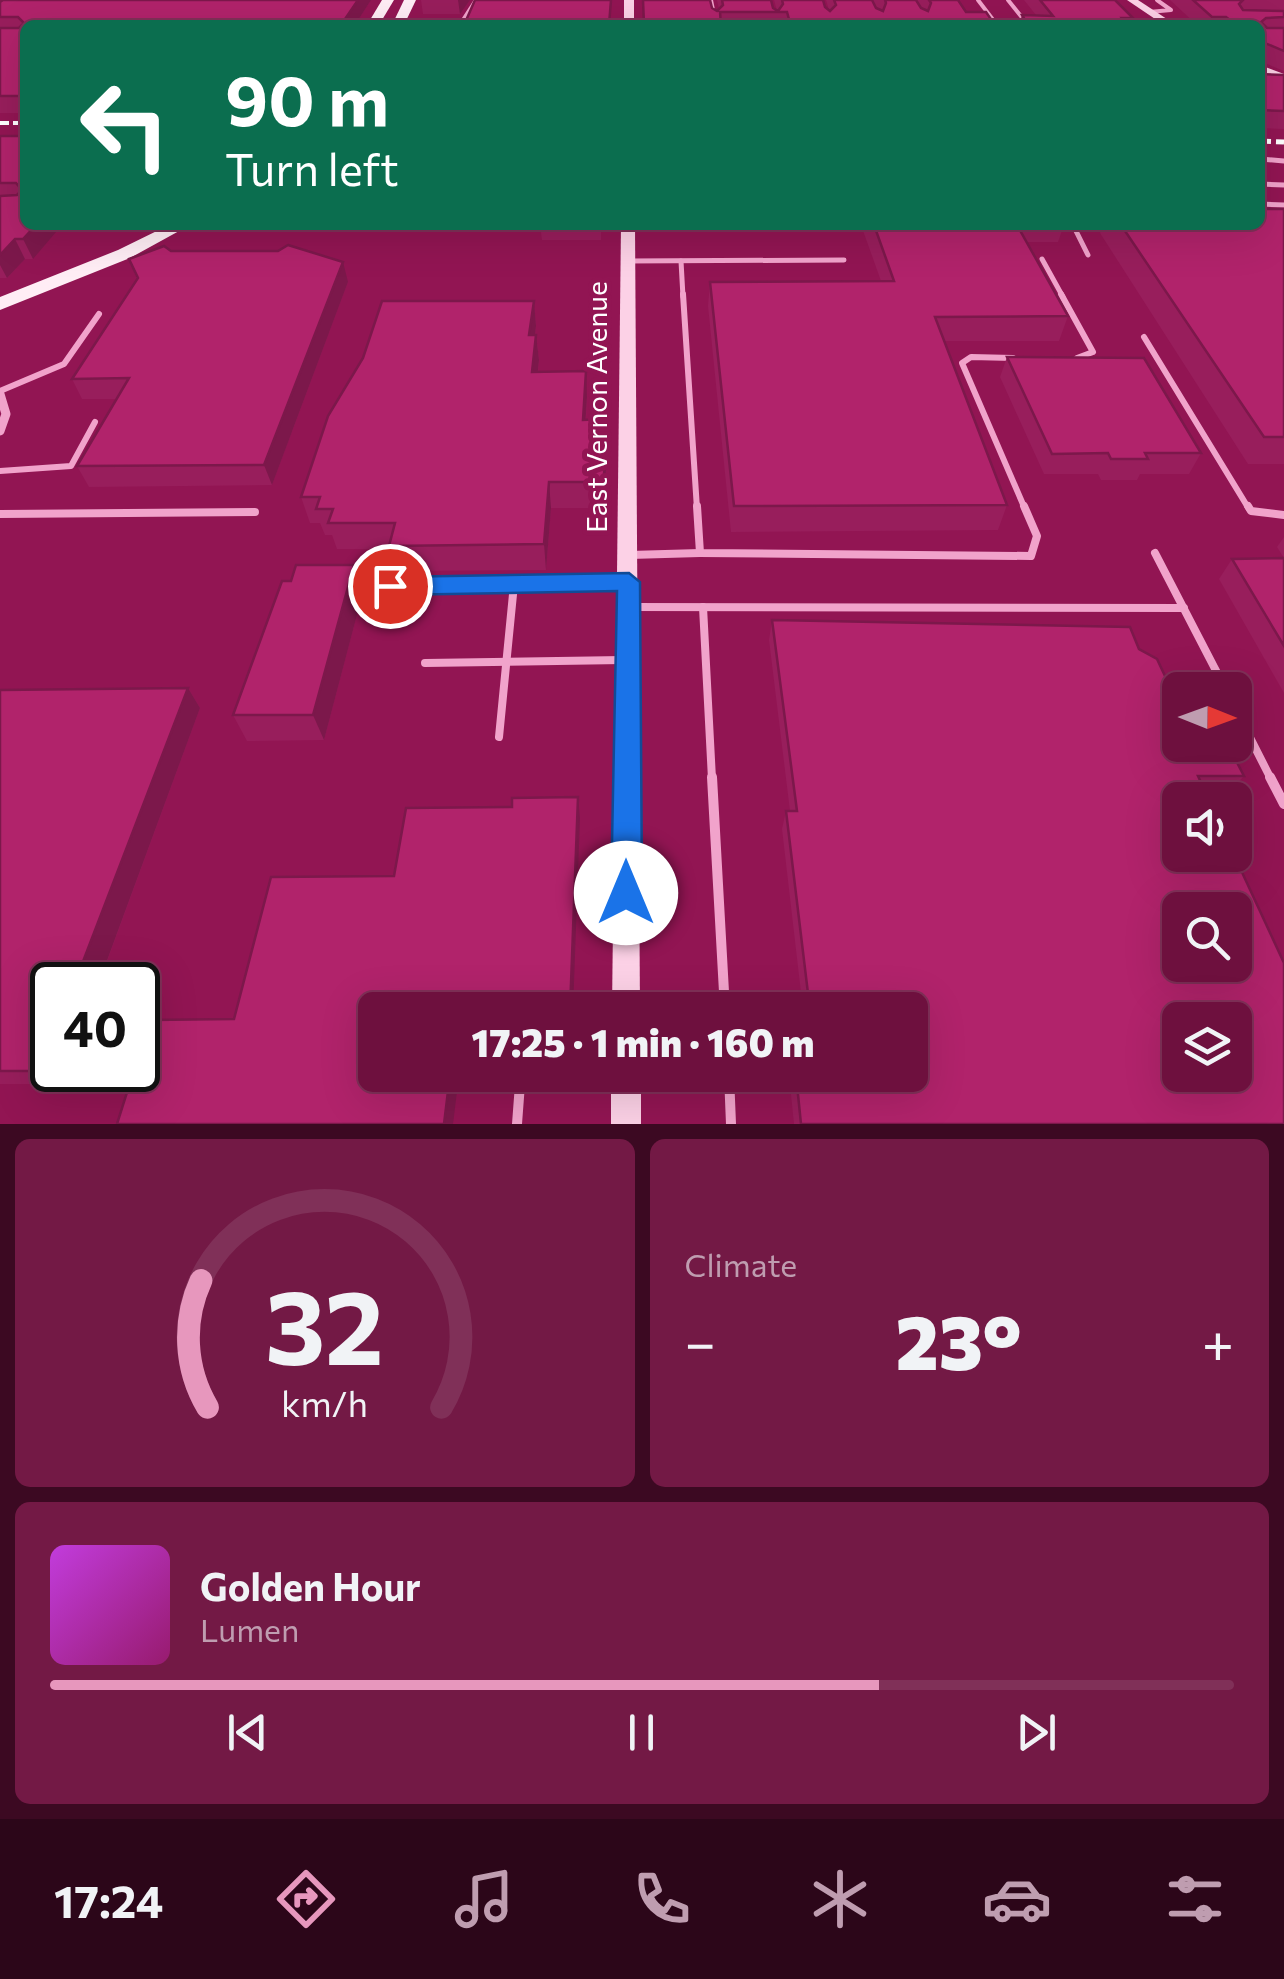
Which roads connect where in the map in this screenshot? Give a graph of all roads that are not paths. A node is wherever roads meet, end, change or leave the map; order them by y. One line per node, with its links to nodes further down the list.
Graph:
1 (1008, 0): 5 (lane)
2 (1132, 0): 4 (street)
3 (1157, 0): 4 (lane)
4 (1149, 12): 6 (street)
5 (1024, 20)
6 (1163, 20)
7 (1284, 80): 8 (lane)
8 (1270, 82)
9 (166, 230): 17 (main road)
10 (628, 230): 15 (street, East Vernon Avenue)
11 (1076, 230): 12 (lane)
12 (1088, 255)
13 (1042, 259): 21 (lane)
14 (844, 260): 16 (lane)
15 (628, 261): 16 (lane); 31 (street, East Vernon Avenue)
16 (681, 261): 29 (lane)
17 (0, 304)
18 (98, 314): 22 (lane)
19 (1144, 337): 28 (lane)
20 (1028, 358): 29 (lane)
21 (1065, 358)
22 (0, 392): 24 (street)
23 (96, 422): 25 (lane)
24 (0, 431)
25 (0, 470)
26 (255, 512): 27 (lane)
27 (0, 514)
28 (1284, 515)
29 (700, 553): 31 (lane)
30 (1155, 553): 37 (lane)
31 (628, 555): 32 (street, East Vernon Avenue)
32 (629, 582): 33 (lane); 35 (street, East Vernon Avenue)
33 (514, 584): 34 (lane); 39 (lane)
34 (390, 586)
35 (628, 606): 36 (lane); 38 (street, East Vernon Avenue)
36 (704, 607): 37 (lane); 46 (lane)
37 (1184, 608): 41 (lane)
38 (628, 660): 39 (lane); 45 (street, East Vernon Avenue)
39 (506, 662): 40 (lane); 42 (lane)
40 (425, 663)
41 (1217, 672)
42 (499, 736)
43 (1252, 741): 44 (lane)
44 (1284, 804)
45 (626, 992)
46 (724, 992)
47 (520, 1092): 50 (lane)
48 (626, 1092): 51 (street)
49 (730, 1092): 52 (lane)
50 (518, 1124)
51 (626, 1124)
52 (732, 1124)

